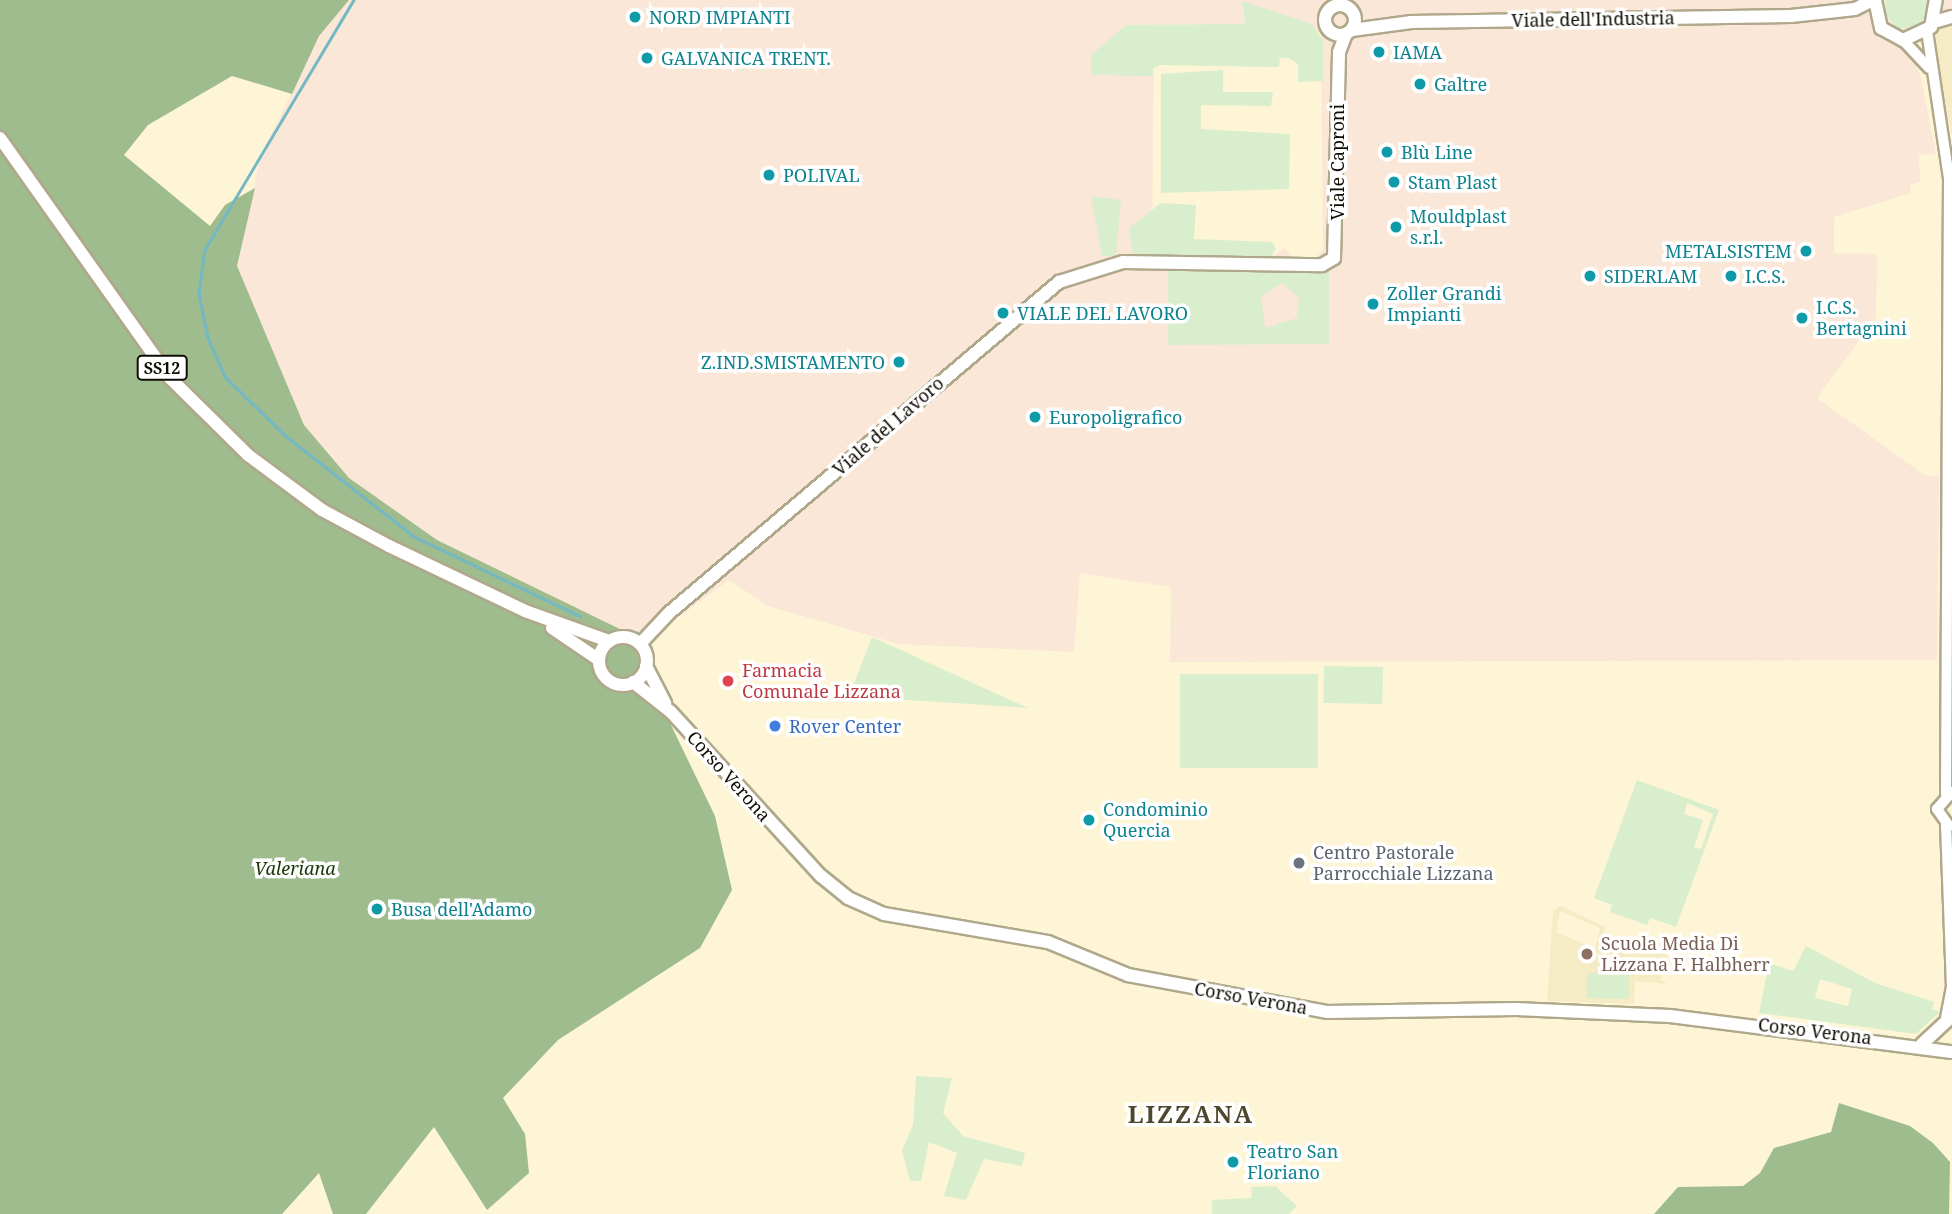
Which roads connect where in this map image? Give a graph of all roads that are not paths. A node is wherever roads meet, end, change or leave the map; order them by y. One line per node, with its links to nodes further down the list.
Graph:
1 (1874, 0): 5 (main road, Viale dell'Industria); 8 (main road)
2 (1937, 0): 3 (main road); 9 (main road)
3 (1952, 9)
4 (1354, 14): 7 (main road, Viale dell'Industria); 10 (main road); 11 (main road, Viale Caproni)
5 (1813, 14): 7 (main road, Viale dell'Industria); 8 (main road, Viale dell'Industria)
6 (1952, 17): 9 (main road)
7 (1373, 24): 11 (main road, Viale dell'Industria)
8 (1880, 26): 12 (main road, Viale dell'Industria)
9 (1931, 26): 12 (main road); 14 (street)
10 (1330, 32): 11 (main road); 13 (main road, Viale Caproni)
11 (1349, 32): 13 (main road, Viale Caproni)
12 (1903, 40): 14 (street)
13 (1339, 52): 16 (main road, Viale Caproni)
14 (1936, 85): 24 (street)
15 (0, 138): 17 (main road, SS12)
16 (1322, 265): 19 (main road, Viale del Lavoro)
17 (525, 611): 18 (main road, SS12); 20 (main road, SS12)
18 (609, 641): 19 (main road, SS12); 20 (main road)
19 (640, 644): 21 (main road, SS12)
20 (599, 660): 22 (main road, SS12)
21 (646, 666): 22 (main road); 23 (main road, SS12)
22 (633, 682): 23 (main road, SS12)
23 (671, 712): 31 (main road, Corso Verona / SS12)
24 (1951, 756): 25 (street)
25 (1949, 793): 26 (street)
26 (1949, 825): 27 (street)
27 (1951, 844): 28 (street)
28 (1952, 987): 29 (street)
29 (1949, 1016): 30 (main road)
30 (1934, 1032): 31 (main road); 32 (main road, SS12)
31 (1922, 1044): 32 (main road, SS12)
32 (1946, 1050)

